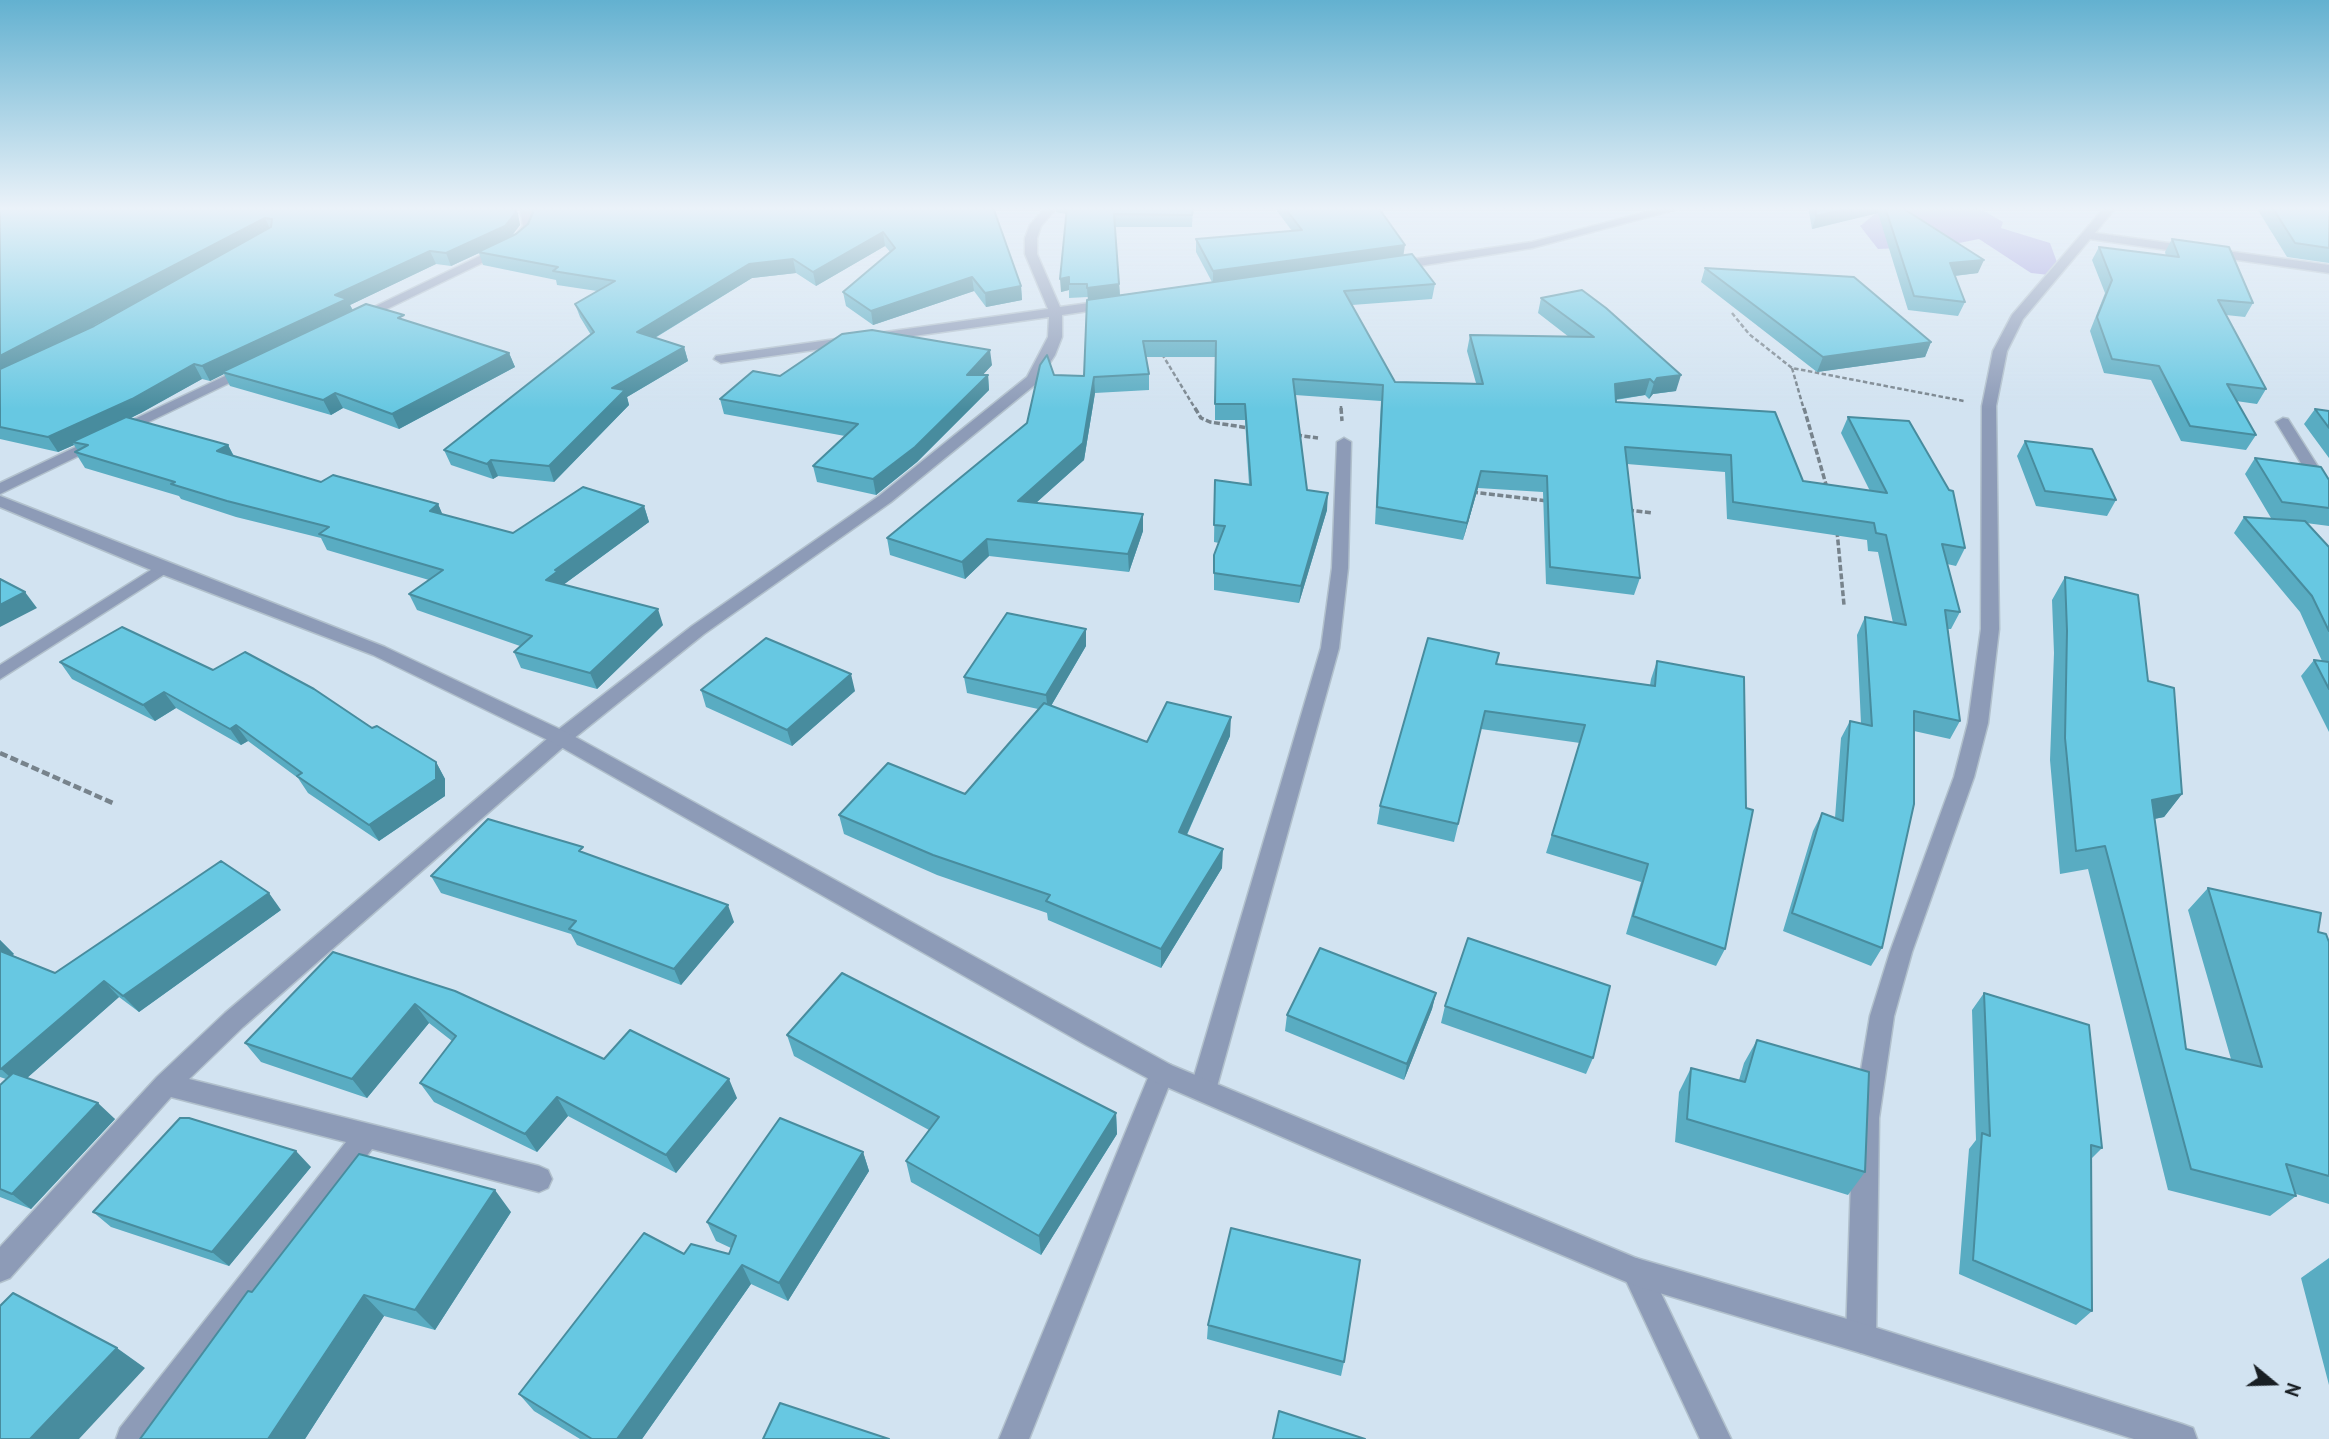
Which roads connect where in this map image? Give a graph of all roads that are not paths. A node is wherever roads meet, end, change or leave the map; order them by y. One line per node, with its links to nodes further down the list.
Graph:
1 (450, 274): 6 (street)
2 (1040, 274): 5 (street)
3 (2056, 274): 24 (street)
4 (1124, 301): 5 (street)
5 (1056, 313): 7 (street); 16 (street)
6 (339, 327)
7 (721, 359)
8 (264, 363): 11 (street)
9 (2283, 422): 12 (street)
10 (1344, 442): 19 (street)
11 (0, 489)
12 (2329, 496)
13 (0, 501): 14 (street)
14 (162, 568): 15 (street); 16 (street)
15 (0, 673)
16 (561, 738): 17 (street); 18 (street)
17 (1162, 1073): 19 (street); 26 (street)
18 (166, 1085): 20 (street); 22 (street)
19 (1203, 1090): 23 (street)
20 (366, 1137): 21 (street); 25 (street)
21 (539, 1179)
22 (0, 1268)
23 (1636, 1272): 24 (street); 27 (street)
24 (1861, 1338): 28 (street)
25 (131, 1439)
26 (1014, 1439)
27 (1716, 1439)
28 (2182, 1439)

